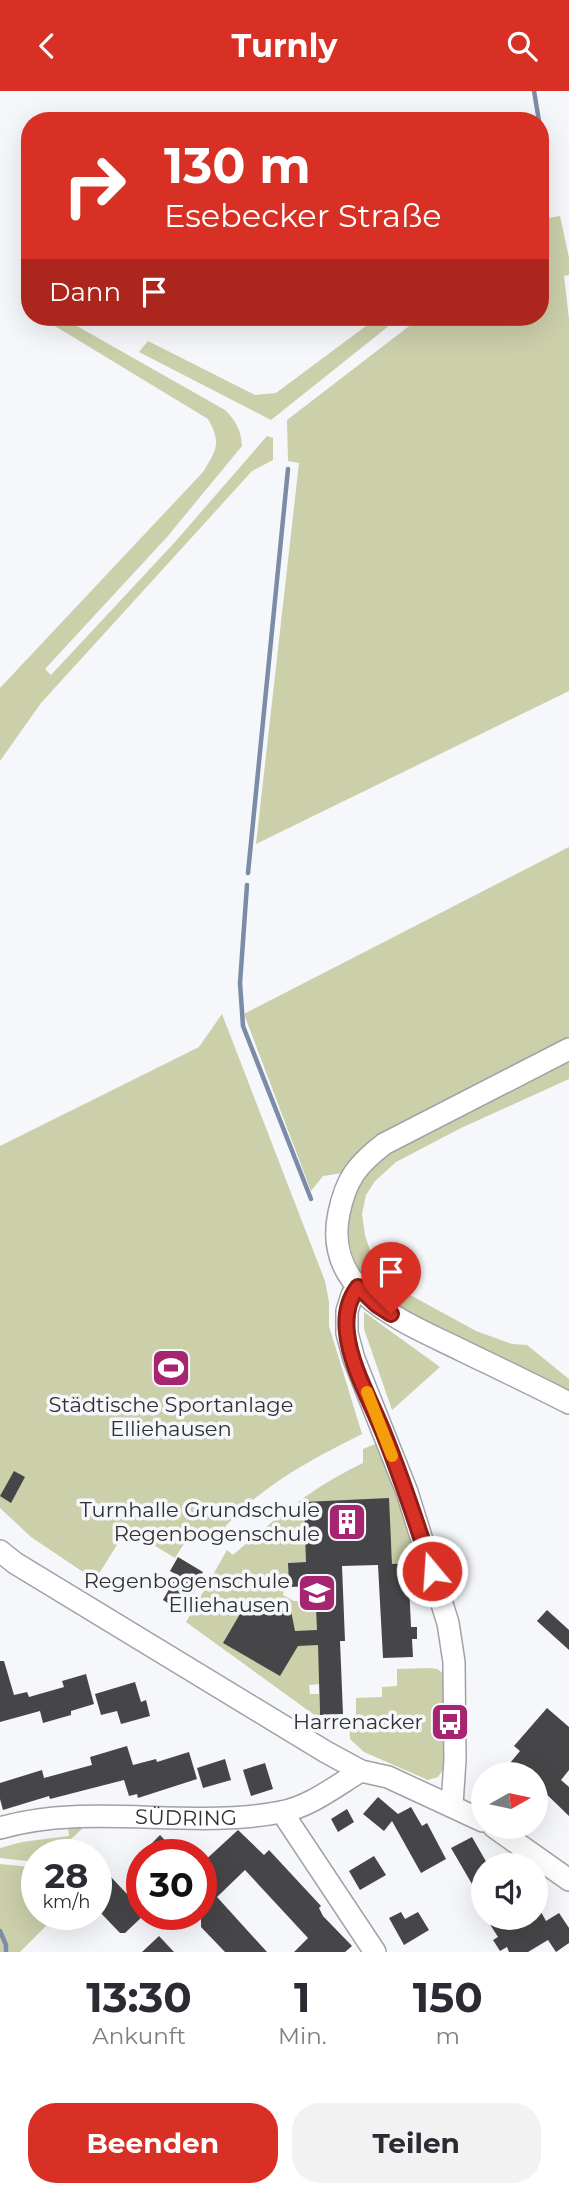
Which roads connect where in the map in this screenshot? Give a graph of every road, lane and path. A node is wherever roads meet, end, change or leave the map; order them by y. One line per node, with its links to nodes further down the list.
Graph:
1 (569, 1049): 2 (street)
2 (358, 1287): 3 (street); 6 (street)
3 (569, 1403)
4 (0, 1551): 5 (street)
5 (362, 1771): 6 (street); 7 (street, SÜDRING)
6 (452, 1805): 8 (street)
7 (282, 1812): 9 (street, SÜDRING); 12 (street)
8 (471, 1815)
9 (0, 1828)
10 (511, 1839): 11 (street)
11 (569, 1880)
12 (375, 1952)

